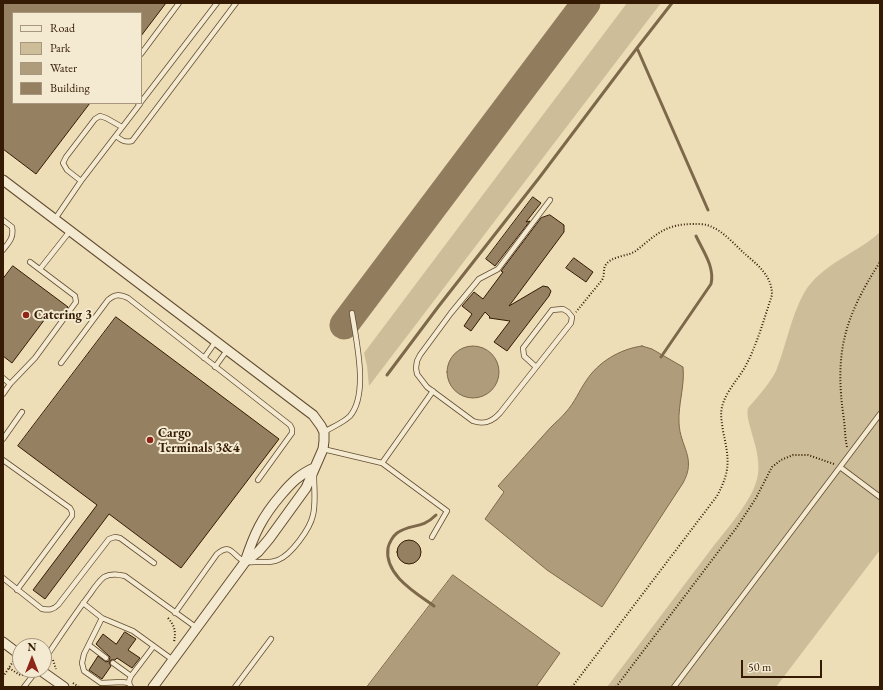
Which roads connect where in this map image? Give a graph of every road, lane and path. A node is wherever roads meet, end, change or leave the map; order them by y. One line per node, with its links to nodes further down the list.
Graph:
1 (179, 3): 4 (lane)
2 (217, 3): 5 (lane)
3 (236, 3): 8 (lane)
4 (142, 53)
5 (142, 100)
6 (139, 104): 7 (lane)
7 (122, 127): 8 (lane); 10 (lane)
8 (116, 136): 10 (lane)
9 (3, 180): 12 (street)
10 (81, 181): 12 (lane)
11 (550, 200): 29 (lane)
12 (55, 219): 14 (street)
13 (3, 220): 15 (lane)
14 (70, 231): 18 (lane); 21 (street)
15 (3, 250)
16 (30, 262): 18 (lane)
17 (880, 262): 36 (path)
18 (40, 269): 28 (lane)
19 (352, 313): 33 (lane)
20 (572, 317): 26 (lane); 26 (lane); 76 (path)
21 (216, 341): 22 (street); 23 (lane)
22 (228, 349): 25 (lane); 33 (street)
23 (204, 358): 24 (lane); 25 (lane)
24 (61, 363)
25 (215, 366): 41 (lane)
26 (536, 367): 29 (lane)
27 (3, 378): 28 (lane)
28 (10, 384): 30 (lane)
29 (433, 391): 38 (lane)
30 (3, 394)
31 (22, 412): 34 (lane)
32 (880, 414): 36 (lane)
33 (324, 432): 35 (street)
34 (3, 439)
35 (322, 449): 38 (lane); 40 (street)
36 (850, 455): 39 (lane)
37 (3, 460): 47 (lane)
38 (382, 463): 43 (lane)
39 (840, 467): 42 (lane); 77 (path); 78 (lane)
40 (314, 468): 44 (street); 44 (street); 44 (lane)
41 (258, 480)
42 (880, 497)
43 (432, 537)
44 (245, 562): 49 (lane); 52 (street)
45 (154, 563): 47 (lane)
46 (3, 578): 47 (lane)
47 (17, 590)
48 (83, 603): 49 (lane); 51 (lane); 57 (lane)
49 (175, 613): 52 (lane)
50 (167, 617): 61 (path)
51 (102, 618): 55 (lane); 56 (lane)
52 (197, 628): 61 (street)
53 (271, 640): 75 (lane)
54 (3, 642): 58 (street)
55 (89, 645): 60 (lane); 71 (lane)
56 (153, 647): 61 (lane); 68 (lane)
57 (52, 648)
58 (12, 649)
59 (53, 657): 65 (path)
60 (106, 658)
61 (169, 658): 74 (street)
62 (12, 663): 64 (path)
63 (113, 663): 68 (lane)
64 (9, 668): 66 (path); 69 (path)
65 (58, 672)
66 (3, 676)
67 (52, 676): 70 (street)
68 (131, 676): 71 (lane)
69 (30, 679): 72 (lane)
70 (66, 683): 73 (path)
71 (130, 685)
72 (24, 687)
73 (79, 687)
74 (153, 687)
75 (234, 687)
76 (572, 687)
77 (616, 687)
78 (674, 687)

